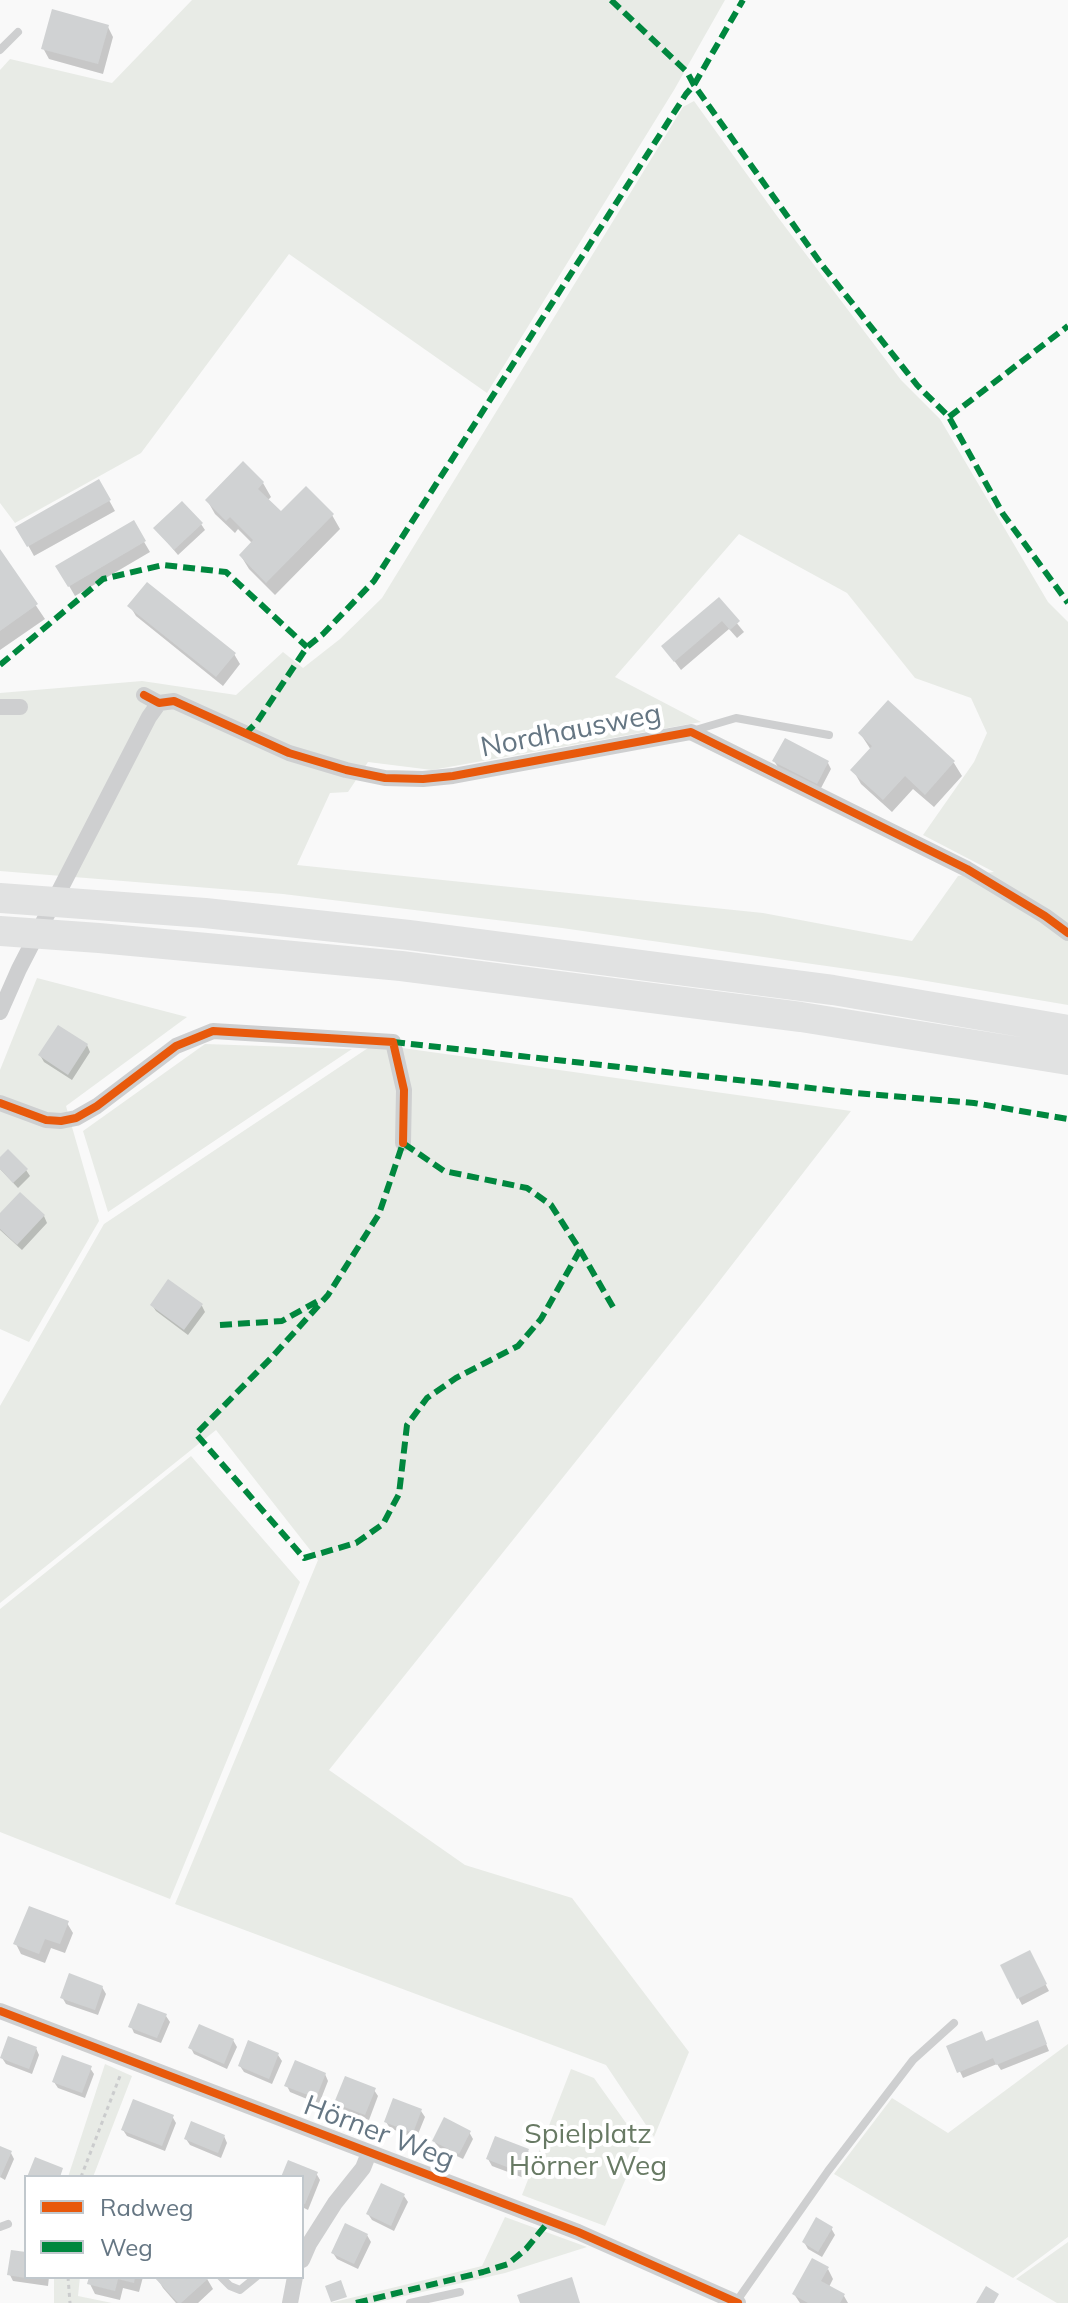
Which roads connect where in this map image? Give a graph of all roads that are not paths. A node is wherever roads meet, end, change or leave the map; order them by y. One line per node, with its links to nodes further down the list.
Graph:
1 (18, 32): 2 (lane)
2 (0, 50)
3 (0, 707): 4 (street)
4 (20, 707)
5 (691, 732): 6 (lane); 9 (street, Nordhausweg); 10 (street, Nordhausweg)
6 (829, 735)
7 (0, 898): 11 (highway)
8 (0, 931): 12 (highway)
9 (1068, 933)
10 (0, 1012)
11 (1068, 1030)
12 (1068, 1060)
13 (0, 1103): 14 (street)
14 (403, 1143)
15 (0, 2011): 17 (street, Hörner Weg)
16 (954, 2023): 25 (lane, Hörner Weg)
17 (369, 2153): 18 (street); 25 (street, Hörner Weg)
18 (308, 2236)
19 (223, 2279): 20 (lane)
20 (254, 2279)
21 (295, 2279): 23 (street)
22 (460, 2292): 24 (lane)
23 (290, 2303)
24 (410, 2303)
25 (737, 2303)

